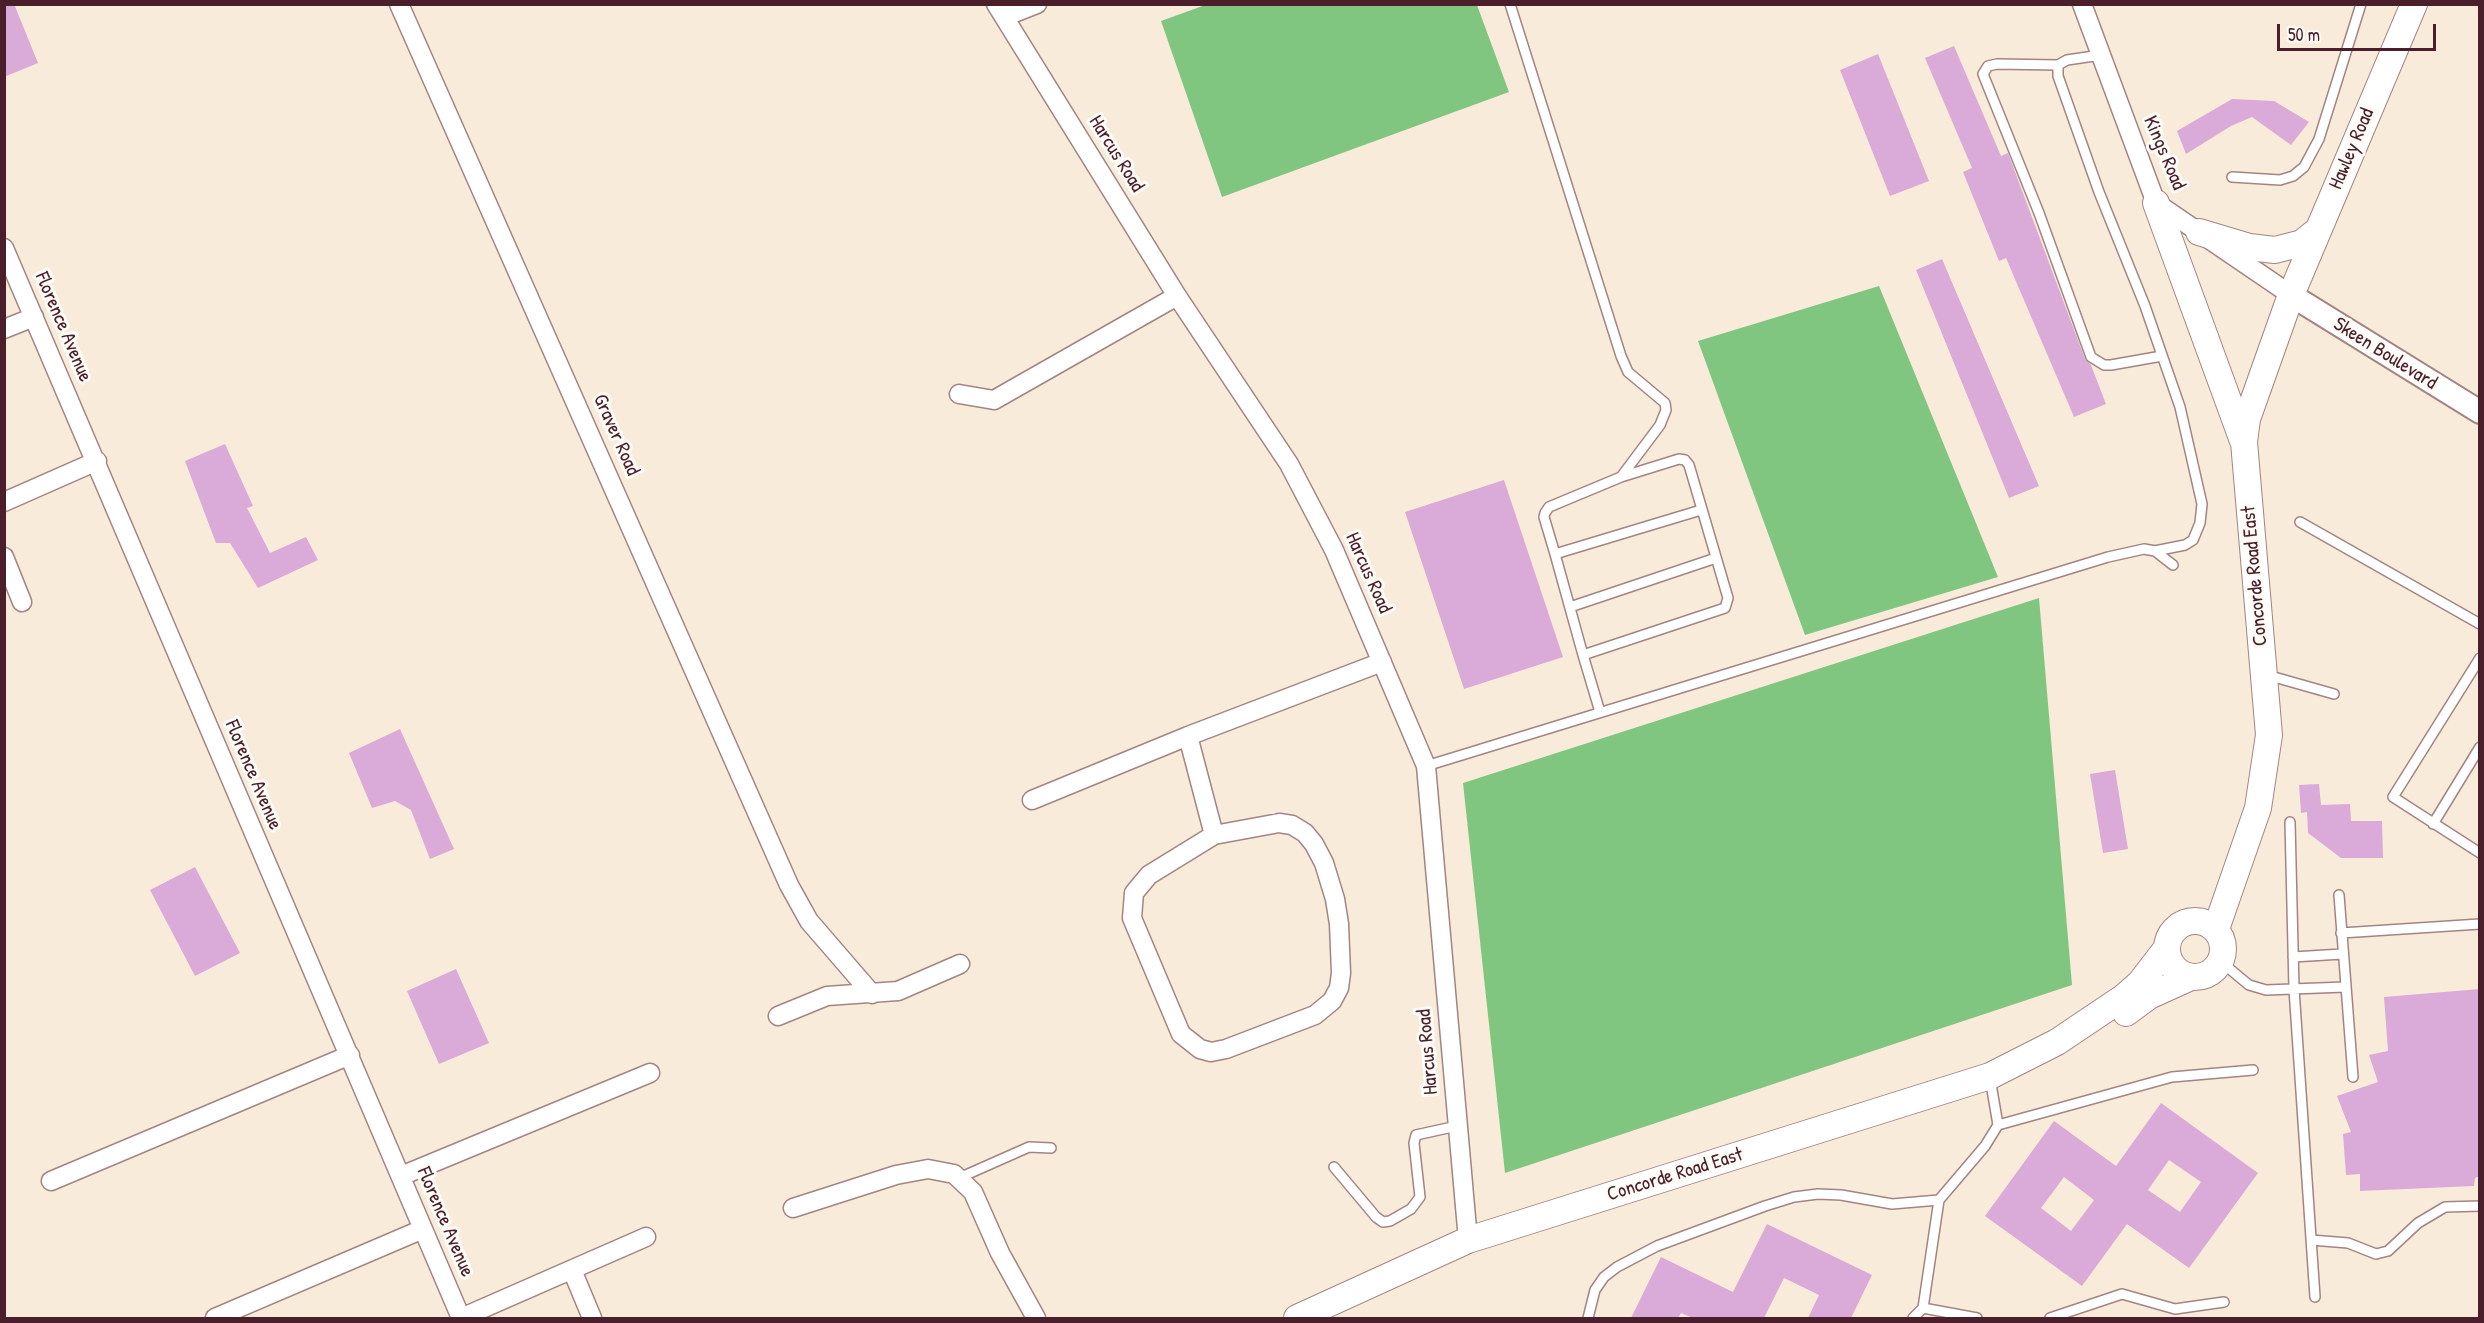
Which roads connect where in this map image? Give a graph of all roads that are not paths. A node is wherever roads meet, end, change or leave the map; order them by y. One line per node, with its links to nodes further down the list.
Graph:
1 (399, 4): 64 (street, Graver Road)
2 (1037, 4): 7 (street)
3 (1510, 4): 24 (lane)
4 (2082, 4): 8 (street, Kings Road)
5 (2361, 4): 10 (lane)
6 (2414, 4): 12 (main road, Hawley Road)
7 (1000, 11): 16 (street, Harcus Road)
8 (2101, 55): 9 (lane); 11 (street, Kings Road)
9 (2058, 65): 19 (lane); 19 (lane)
10 (2232, 177)
11 (2156, 203): 13 (street, Kings Road); 22 (main road)
12 (2317, 231): 13 (main road); 15 (main road, Hawley Road)
13 (2199, 232): 15 (street, Kings Road)
14 (4, 248): 17 (street, Florence Avenue)
15 (2291, 295): 21 (street, Skeen Boulevard); 22 (main road, Concorde Road East)
16 (1177, 296): 20 (street); 38 (street, Harcus Road)
17 (34, 317): 18 (street); 23 (street, Florence Avenue)
18 (4, 329)
19 (2162, 356): 28 (lane)
20 (959, 394)
21 (2480, 412)
22 (2244, 442): 39 (main road, Concorde Road East)
23 (97, 461): 25 (street); 67 (street, Florence Avenue)
24 (1621, 477): 26 (lane); 29 (lane)
25 (4, 502)
26 (1701, 510): 29 (lane); 31 (lane)
27 (2300, 522): 35 (lane)
28 (2155, 551): 32 (lane); 41 (lane)
29 (1555, 554): 34 (lane)
30 (4, 557): 33 (street)
31 (1716, 558): 34 (lane); 36 (lane)
32 (2173, 564)
33 (22, 602)
34 (1570, 607): 36 (lane)
35 (2480, 624)
36 (1583, 655): 41 (lane)
37 (2480, 658): 47 (lane)
38 (1382, 662): 42 (street); 44 (street, Harcus Road)
39 (2263, 674): 40 (lane); 50 (main road, Concorde Road East)
40 (2334, 694)
41 (1600, 712): 44 (lane)
42 (1188, 736): 45 (street); 48 (street)
43 (2480, 747): 47 (lane)
44 (1426, 766): 73 (street, Harcus Road)
45 (1032, 800)
46 (2290, 822): 58 (lane)
47 (2433, 824): 49 (lane)
48 (1214, 835): 48 (street)
49 (2480, 853)
50 (2241, 861): 52 (main road, Concorde Road East); 54 (main road, Concorde Road East)
51 (2338, 895): 55 (lane)
52 (2187, 922): 54 (main road); 56 (main road)
53 (2480, 924): 55 (lane)
54 (2216, 929): 59 (main road)
55 (2341, 933): 57 (lane)
56 (2167, 948): 61 (main road); 66 (main road, Concorde Road East)
57 (2342, 954): 58 (lane); 62 (lane)
58 (2293, 957): 63 (lane)
59 (2220, 961): 61 (main road); 63 (lane)
60 (960, 964): 64 (street)
61 (2191, 977): 66 (main road, Concorde Road East)
62 (2345, 987): 63 (lane); 71 (lane)
63 (2294, 989): 85 (lane)
64 (872, 994): 65 (street)
65 (778, 1016)
66 (2057, 1042): 70 (main road, Concorde Road East)
67 (350, 1055): 76 (street, Florence Avenue); 78 (street)
68 (2253, 1070): 72 (lane)
69 (650, 1073): 76 (street)
70 (1990, 1076): 72 (lane); 84 (main road, Concorde Road East)
71 (2353, 1077)
72 (1998, 1125): 79 (lane)
73 (1457, 1126): 75 (lane); 84 (street, Harcus Road)
74 (1051, 1148): 77 (lane)
75 (1334, 1167)
76 (401, 1176): 82 (street, Florence Avenue)
77 (958, 1178): 81 (street); 93 (street)
78 (51, 1181)
79 (1939, 1200): 89 (lane); 95 (lane)
80 (2480, 1206): 85 (lane)
81 (793, 1208)
82 (423, 1229): 90 (street); 91 (street, Florence Avenue)
83 (645, 1238): 86 (street)
84 (1468, 1240): 94 (main road, Concorde Road East)
85 (2311, 1240): 87 (lane)
86 (572, 1270): 91 (street); 92 (street)
87 (2315, 1297)
88 (2224, 1302): 98 (lane)
89 (1923, 1308): 96 (lane); 97 (lane)
90 (215, 1318)
91 (461, 1318)
92 (592, 1318)
93 (1036, 1318)
94 (1297, 1318)
95 (1588, 1318)
96 (1913, 1318)
97 (1977, 1318)
98 (2050, 1318)

